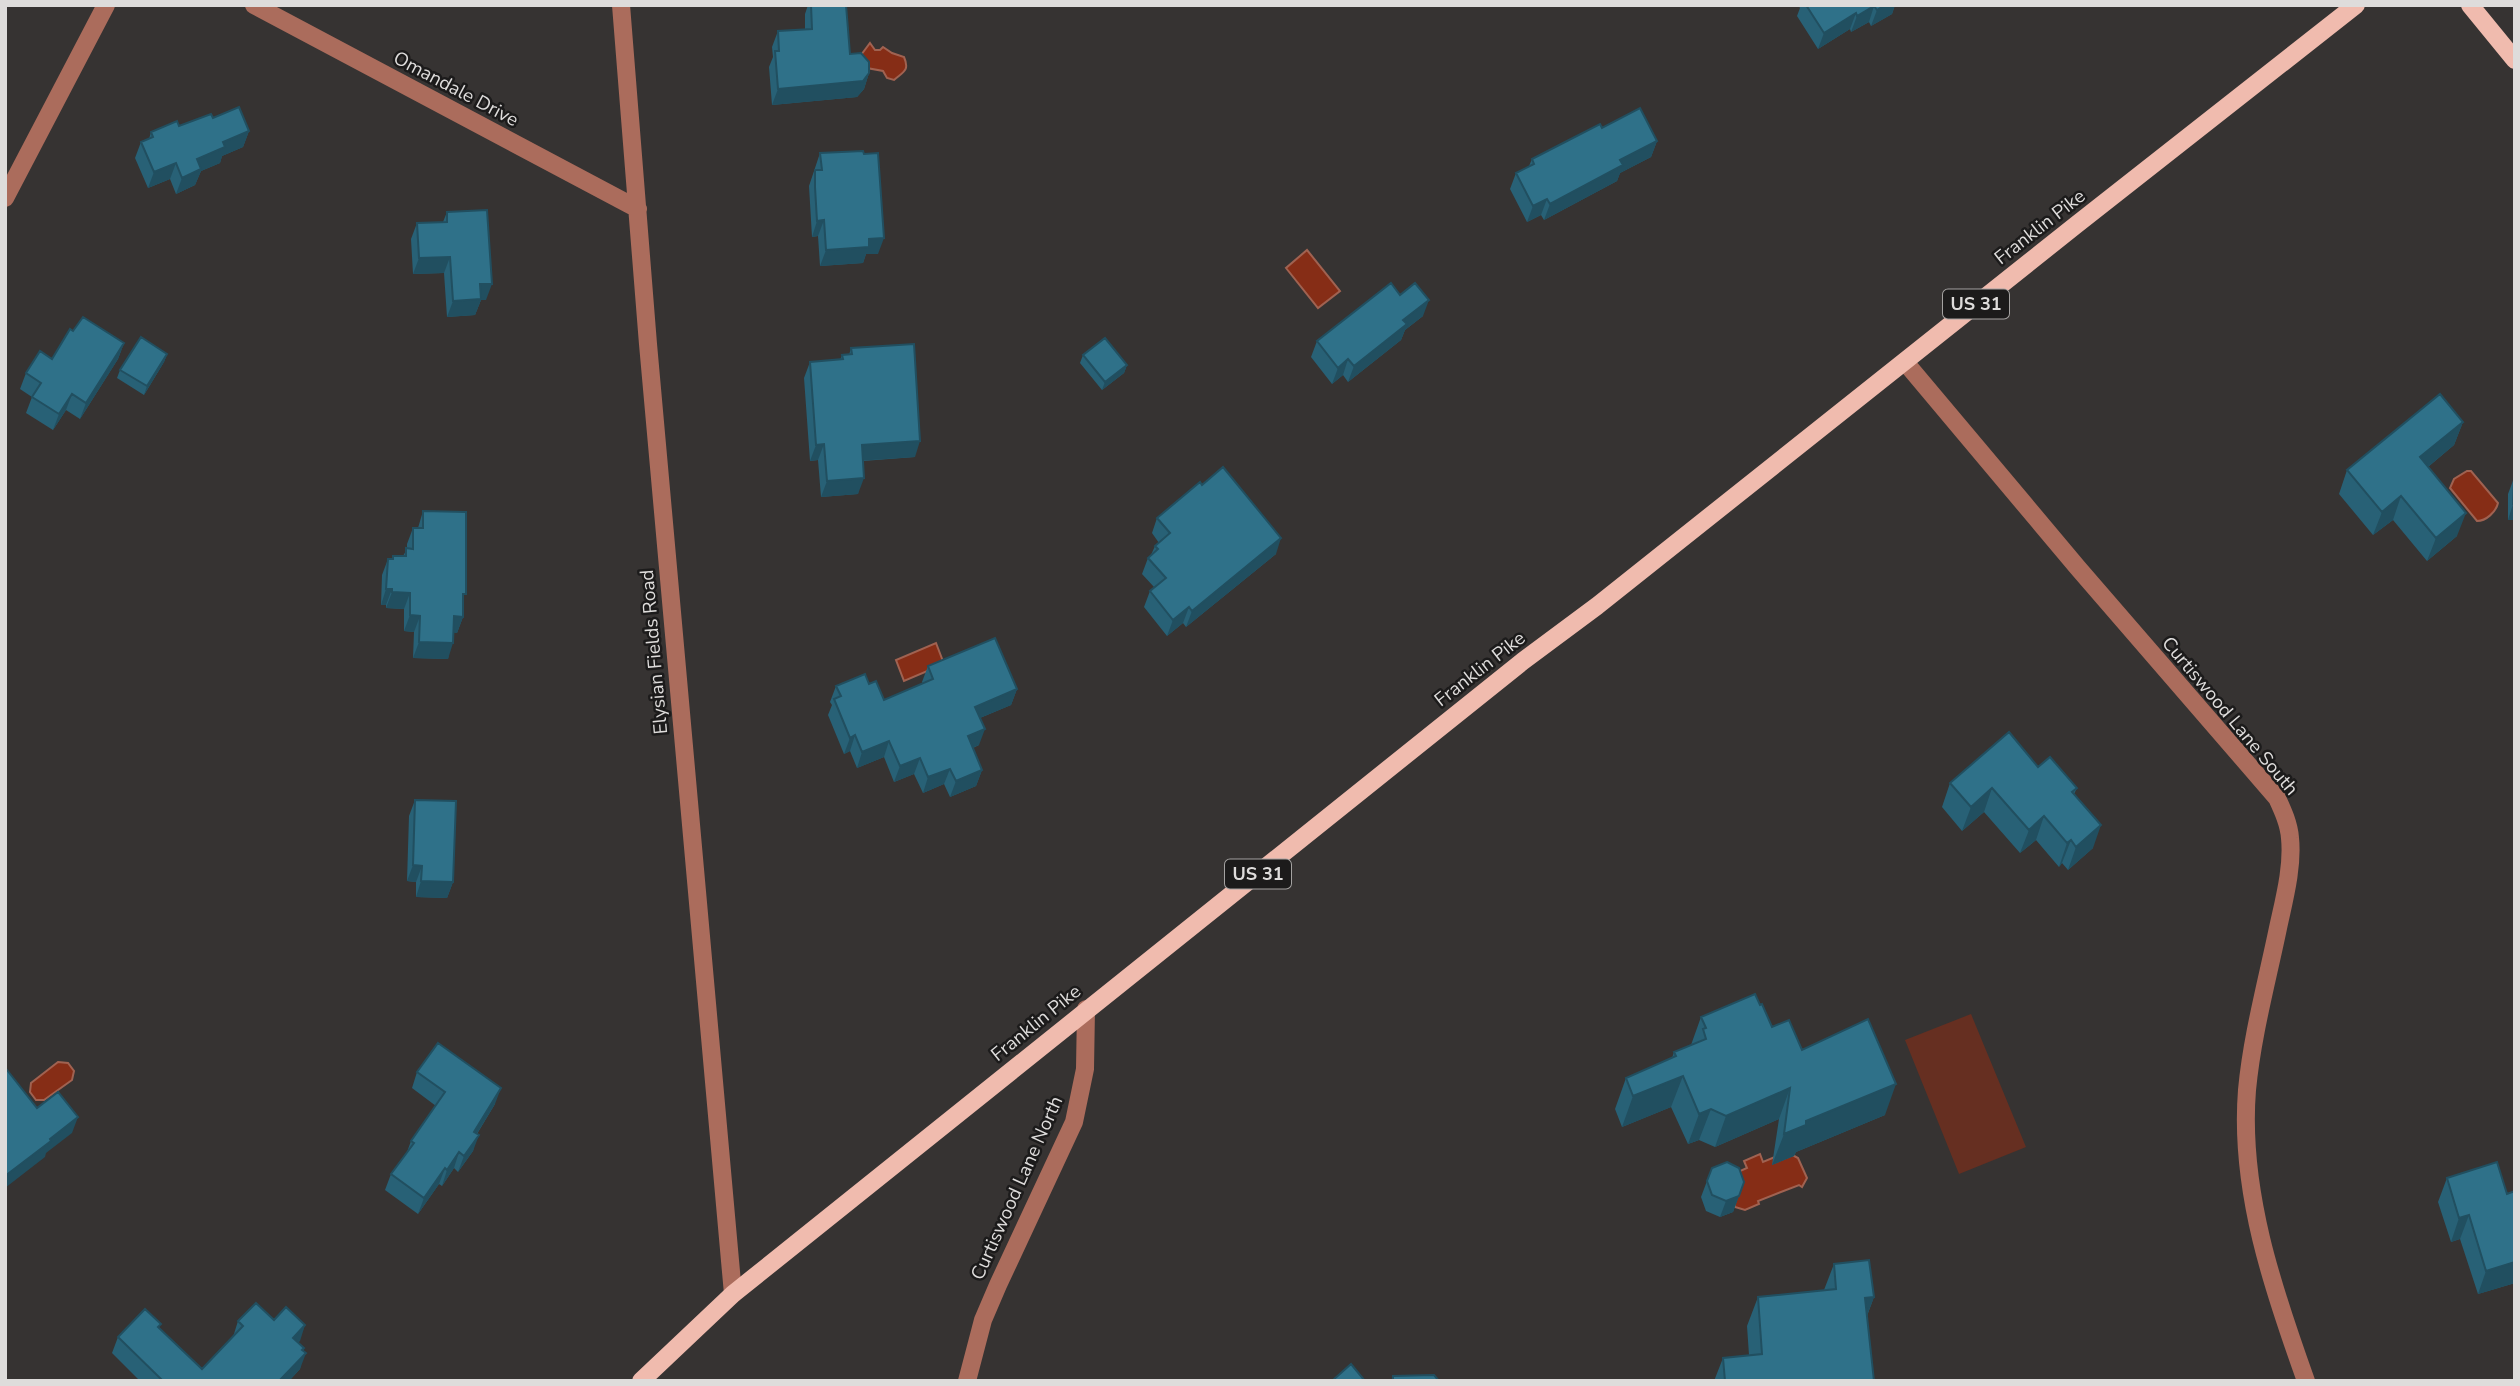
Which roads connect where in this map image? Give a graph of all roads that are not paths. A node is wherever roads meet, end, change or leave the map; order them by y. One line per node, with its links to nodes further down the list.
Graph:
1 (106, 5): 7 (street)
2 (254, 5): 8 (street, Omandale Drive)
3 (621, 5): 8 (street, Elysian Fields Road)
4 (2356, 5): 9 (main road, Franklin Pike / US 31)
5 (2470, 5): 6 (main road)
6 (2515, 60)
7 (5, 198)
8 (638, 209): 11 (street, Elysian Fields Road)
9 (1905, 362): 10 (main road, Franklin Pike / US 31); 14 (street, Curtiswood Lane South)
10 (1086, 1009): 11 (main road, Franklin Pike / US 31); 13 (street, Curtiswood Lane North)
11 (733, 1294): 12 (main road, Franklin Pike / US 31)
12 (641, 1381)
13 (967, 1381)
14 (2306, 1381)

